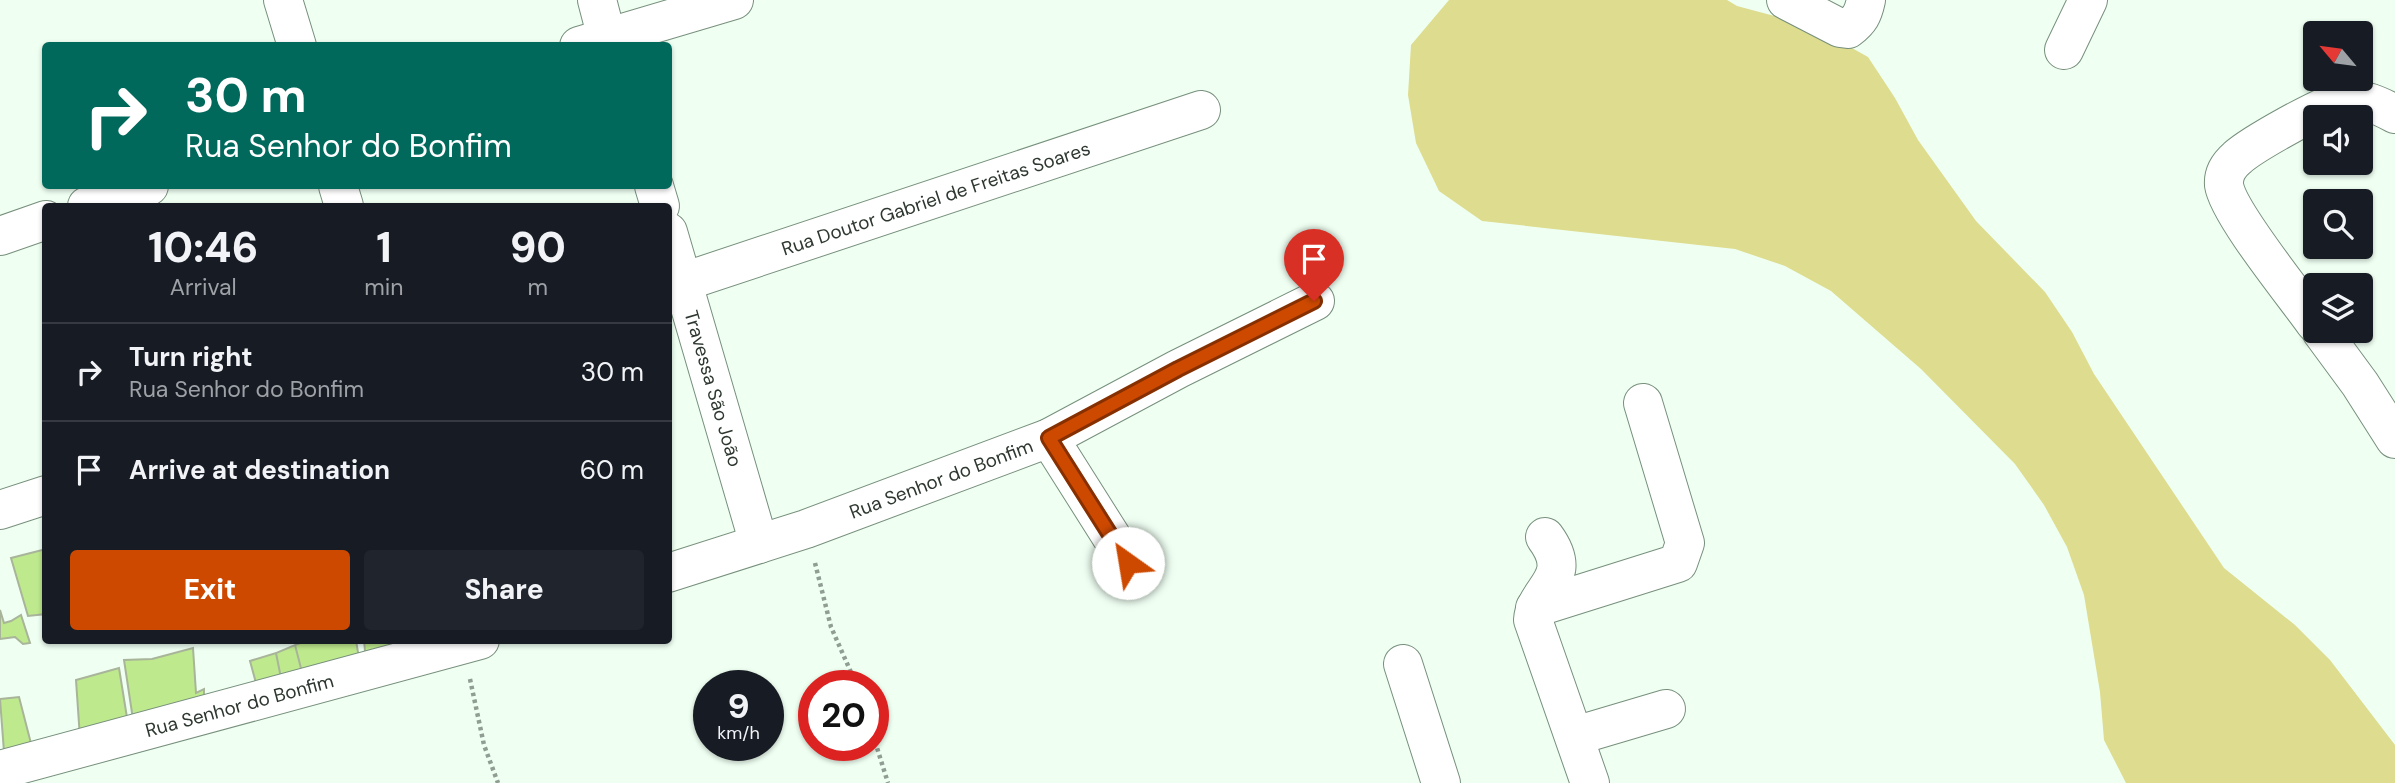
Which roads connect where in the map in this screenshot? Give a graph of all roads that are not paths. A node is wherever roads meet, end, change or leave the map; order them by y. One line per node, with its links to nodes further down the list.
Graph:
1 (283, 0): 7 (street)
2 (597, 0): 8 (street)
3 (734, 0): 9 (street)
4 (1786, 0): 5 (street)
5 (1866, 0)
6 (2088, 0): 10 (street)
7 (296, 42)
8 (598, 42)
9 (601, 42)
10 (2064, 50)
11 (1201, 110): 18 (street, Rua Doutor Gabriel de Freitas Soares)
12 (2395, 114): 20 (street)
13 (140, 189): 14 (street)
14 (96, 203)
15 (42, 221): 16 (street)
16 (0, 236)
17 (672, 258): 18 (street, Travessa São João)
18 (676, 284): 28 (street, Travessa São João)
19 (1314, 301): 23 (street, Rua Senhor do Bonfim)
20 (2303, 306)
21 (2330, 343): 24 (street)
22 (1643, 403): 31 (street)
23 (1049, 438): 28 (street, Rua Senhor do Bonfim); 29 (street)
24 (2395, 439)
25 (42, 496): 26 (street)
26 (0, 510)
27 (1545, 537): 31 (street)
28 (759, 544): 30 (street, Rua Senhor do Bonfim)
29 (1128, 563)
30 (672, 572)
31 (1535, 608): 35 (street)
32 (465, 644): 36 (street, Rua Senhor do Bonfim)
33 (1403, 664): 37 (street)
34 (1666, 709): 35 (street)
35 (1575, 736): 38 (street)
36 (0, 769)
37 (1441, 783)
38 (1590, 783)

